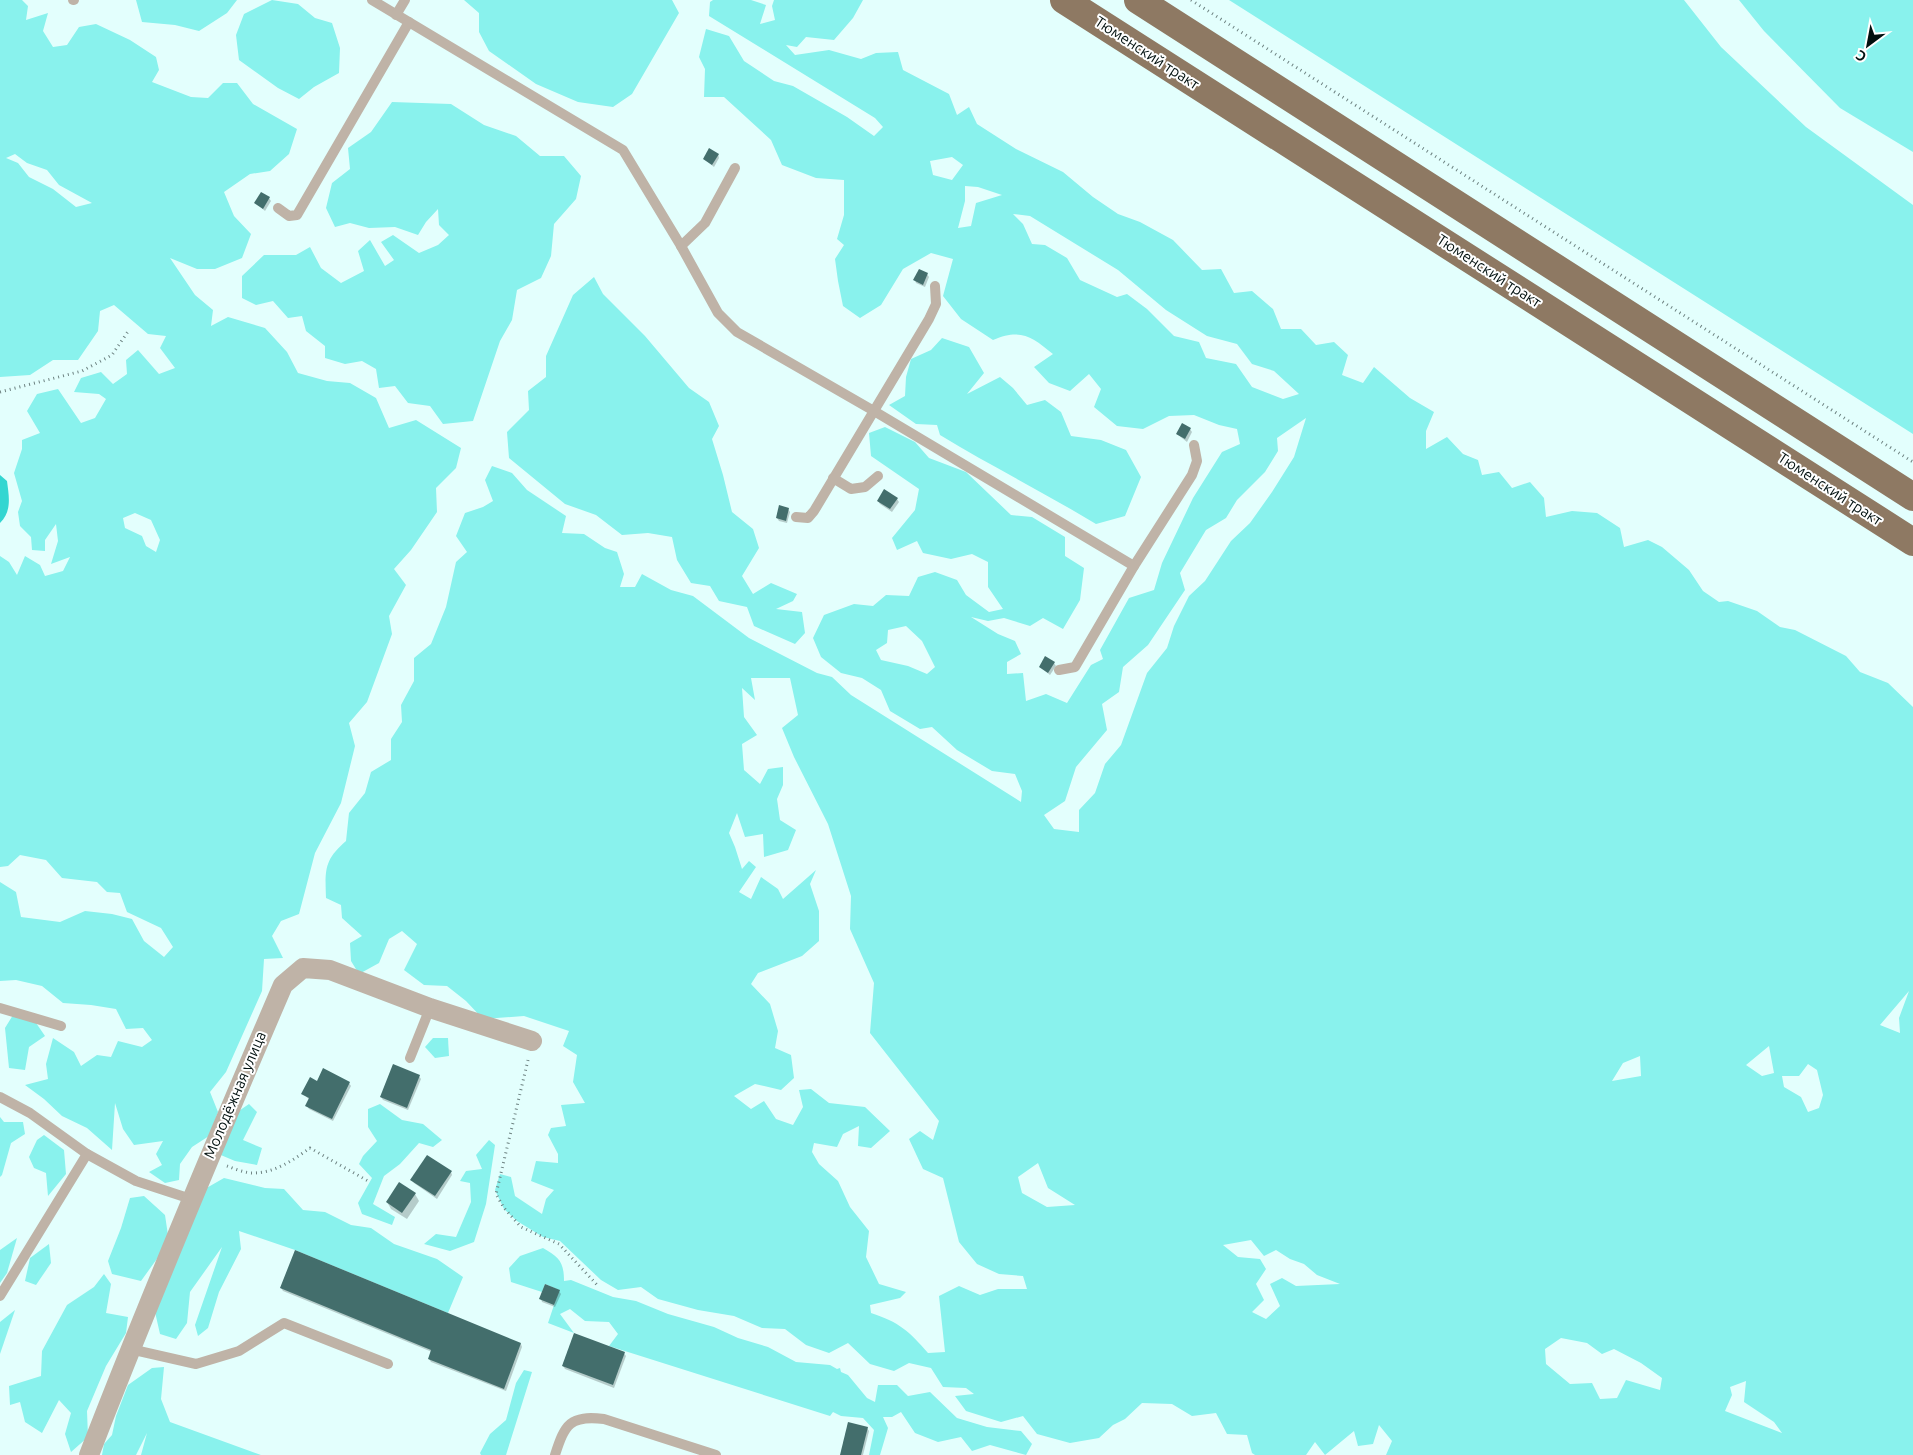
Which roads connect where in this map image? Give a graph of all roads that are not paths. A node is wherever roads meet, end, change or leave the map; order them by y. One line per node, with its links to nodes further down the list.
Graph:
1 (372, 0): 5 (lane)
2 (405, 0): 5 (lane)
3 (1064, 0): 17 (main road, Тюменский тракт)
4 (1138, 0): 15 (main road)
5 (396, 15): 6 (lane)
6 (409, 22): 8 (lane); 9 (lane)
7 (735, 168): 9 (lane)
8 (278, 208)
9 (682, 246): 11 (lane)
10 (935, 286): 11 (lane)
11 (874, 411): 14 (lane); 18 (lane)
12 (1194, 445): 18 (lane)
13 (878, 476): 14 (lane)
14 (833, 478): 16 (lane)
15 (1913, 497)
16 (796, 517)
17 (1913, 542)
18 (1134, 566): 19 (lane)
19 (1059, 670)
20 (0, 1008): 22 (lane)
21 (430, 1008): 23 (street, Молодёжная улица); 24 (lane); 27 (street, Молодёжная улица)
22 (61, 1026)
23 (532, 1041)
24 (410, 1058)
25 (0, 1097): 26 (lane)
26 (87, 1154): 27 (lane); 28 (lane)
27 (191, 1199): 29 (street, Молодёжная улица)
28 (0, 1296)
29 (130, 1350): 30 (lane); 31 (street, Молодёжная улица)
30 (388, 1364)
31 (89, 1455)
32 (555, 1455): 33 (lane)
33 (716, 1455)

